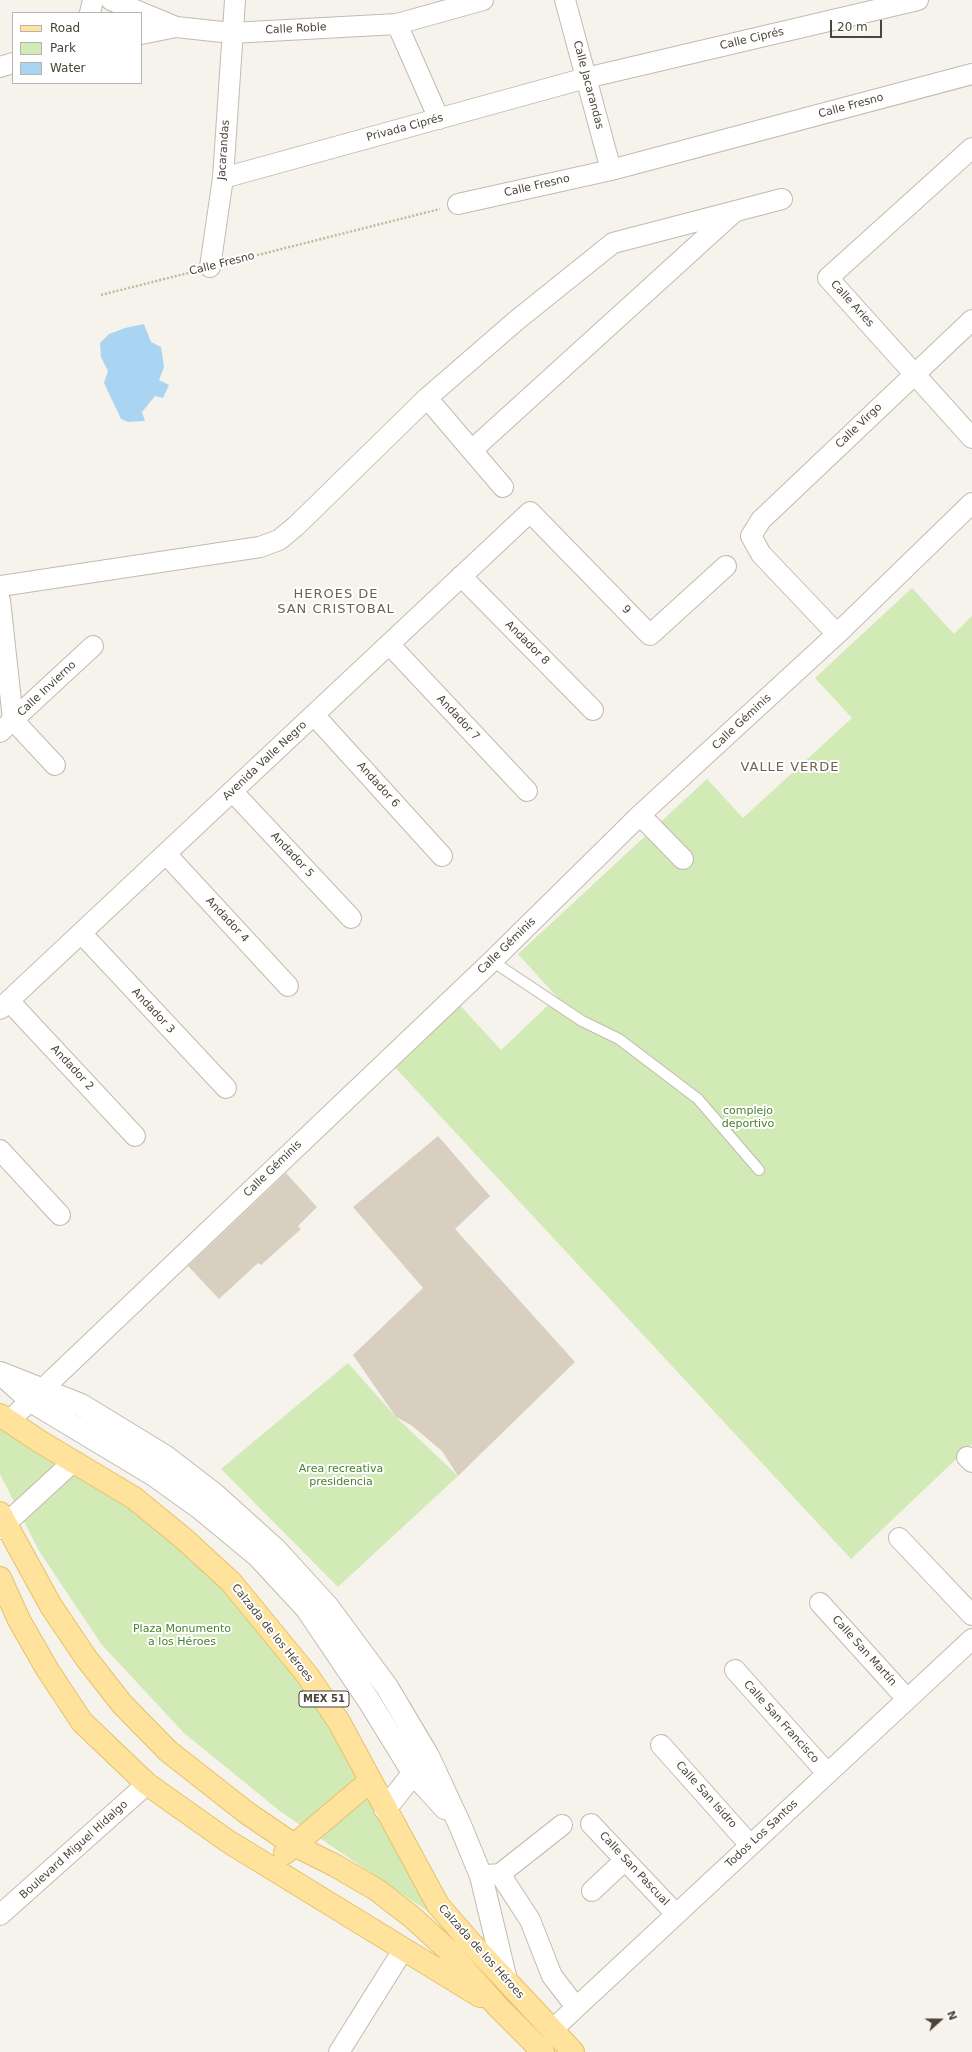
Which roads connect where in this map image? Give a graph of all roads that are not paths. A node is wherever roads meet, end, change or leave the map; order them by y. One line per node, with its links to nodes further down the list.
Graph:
1 (93, 0): 7 (street)
2 (111, 0): 8 (street, Calle Roble)
3 (235, 0): 12 (street, Jacarandas)
4 (483, 0): 10 (street, Calle Roble)
5 (565, 0): 17 (street, Calle Jacarandas)
6 (918, 0): 17 (street, Calle Ciprés)
7 (90, 12)
8 (140, 12)
9 (142, 13): 11 (street, Calle Roble)
10 (397, 24): 12 (street, Calle Roble); 18 (street)
11 (176, 27): 12 (street, Calle Roble); 13 (street)
12 (232, 32): 21 (street, Jacarandas)
13 (142, 34)
14 (12, 63): 15 (street)
15 (0, 66)
16 (972, 74): 20 (street, Calle Fresno)
17 (586, 78): 18 (street, Privada Ciprés); 20 (street, Calle Jacarandas)
18 (439, 119): 21 (street, Privada Ciprés)
19 (972, 148): 27 (street, Calle Aries)
20 (611, 170): 23 (street, Calle Fresno)
21 (223, 178): 25 (street, Jacarandas)
22 (782, 199): 24 (street)
23 (458, 204)
24 (734, 212): 28 (street); 30 (street)
25 (210, 267)
26 (972, 320): 27 (street, Calle Virgo)
27 (914, 373): 29 (street, Calle Aries); 38 (street, Calle Virgo)
28 (427, 398): 30 (street); 36 (street)
29 (972, 438)
30 (472, 450): 31 (street)
31 (503, 487)
32 (972, 503): 38 (street, Calle Géminis)
33 (530, 512): 34 (street, 9); 35 (street, Avenida Valle Negro)
34 (726, 566)
35 (461, 576): 39 (street, Avenida Valle Negro); 41 (street, Andador 8)
36 (0, 586)
37 (0, 600): 43 (street)
38 (837, 634): 47 (street, Calle Géminis)
39 (389, 644): 42 (street, Avenida Valle Negro); 46 (street, Andador 7)
40 (93, 646): 43 (street, Calle Invierno)
41 (593, 710)
42 (314, 715): 45 (street, Avenida Valle Negro); 49 (street, Andador 6)
43 (6, 726): 44 (street)
44 (55, 765)
45 (232, 791): 48 (street, Avenida Valle Negro); 51 (street, Andador 5)
46 (527, 791)
47 (640, 815): 50 (street); 53 (street, Calle Géminis)
48 (166, 854): 52 (street, Avenida Valle Negro); 54 (street, Andador 4)
49 (442, 856)
50 (683, 859)
51 (351, 918)
52 (81, 933): 55 (street, Avenida Valle Negro); 56 (street, Andador 3)
53 (492, 961): 59 (lane); 62 (street, Calle Géminis)
54 (288, 986)
55 (4, 1005): 57 (street, Andador 2)
56 (226, 1088)
57 (135, 1136)
58 (0, 1150): 60 (street)
59 (759, 1170)
60 (60, 1215)
61 (1, 1374): 62 (street)
62 (37, 1395): 63 (street, Calle Géminis); 64 (street); 66 (street)
63 (5, 1418): 65 (main road, Calzada de los Héroes / MEX 51)
64 (166, 1457): 66 (street); 74 (street)
65 (74, 1461): 67 (street); 81 (main road, Calzada de los Héroes / MEX 51)
66 (154, 1475): 76 (street)
67 (2, 1522): 87 (main road)
68 (899, 1538): 71 (street)
69 (0, 1578): 82 (main road)
70 (820, 1603): 75 (street, Calle San Martín)
71 (972, 1615)
72 (972, 1639): 75 (street, Todos Los Santos)
73 (735, 1670): 80 (street, Calle San Francisco)
74 (387, 1687): 76 (street); 78 (street)
75 (907, 1699): 80 (street, Todos Los Santos)
76 (369, 1701): 79 (street)
77 (661, 1745): 88 (street, Calle San Isidro)
78 (428, 1756): 79 (street); 85 (street)
79 (414, 1774): 83 (street); 85 (street)
80 (828, 1774): 88 (street, Todos Los Santos)
81 (370, 1781): 83 (main road, Calzada de los Héroes / MEX 51); 87 (main road)
82 (147, 1784): 90 (main road); 94 (street, Boulevard Miguel Hidalgo)
83 (385, 1809): 96 (main road, Calzada de los Héroes / MEX 51)
84 (592, 1824): 89 (street, Calle San Pascual)
85 (460, 1825): 91 (street)
86 (562, 1825): 91 (street)
87 (294, 1845): 90 (main road); 98 (main road)
88 (750, 1845): 93 (street, Todos Los Santos)
89 (625, 1860): 92 (street); 93 (street, Calle San Pascual)
90 (269, 1867): 95 (main road)
91 (490, 1875): 96 (street); 97 (street)
92 (592, 1891)
93 (676, 1914): 97 (street, Todos Los Santos)
94 (0, 1915)
95 (403, 1950): 98 (main road); 100 (street)
96 (506, 1980): 99 (main road, Calzada de los Héroes / MEX 51)
97 (576, 2007): 99 (street, Todos Los Santos)
98 (504, 2013): 99 (main road); 101 (main road)
99 (552, 2030): 102 (main road, Calzada de los Héroes / MEX 51)
100 (339, 2052)
101 (543, 2052)
102 (573, 2052)

